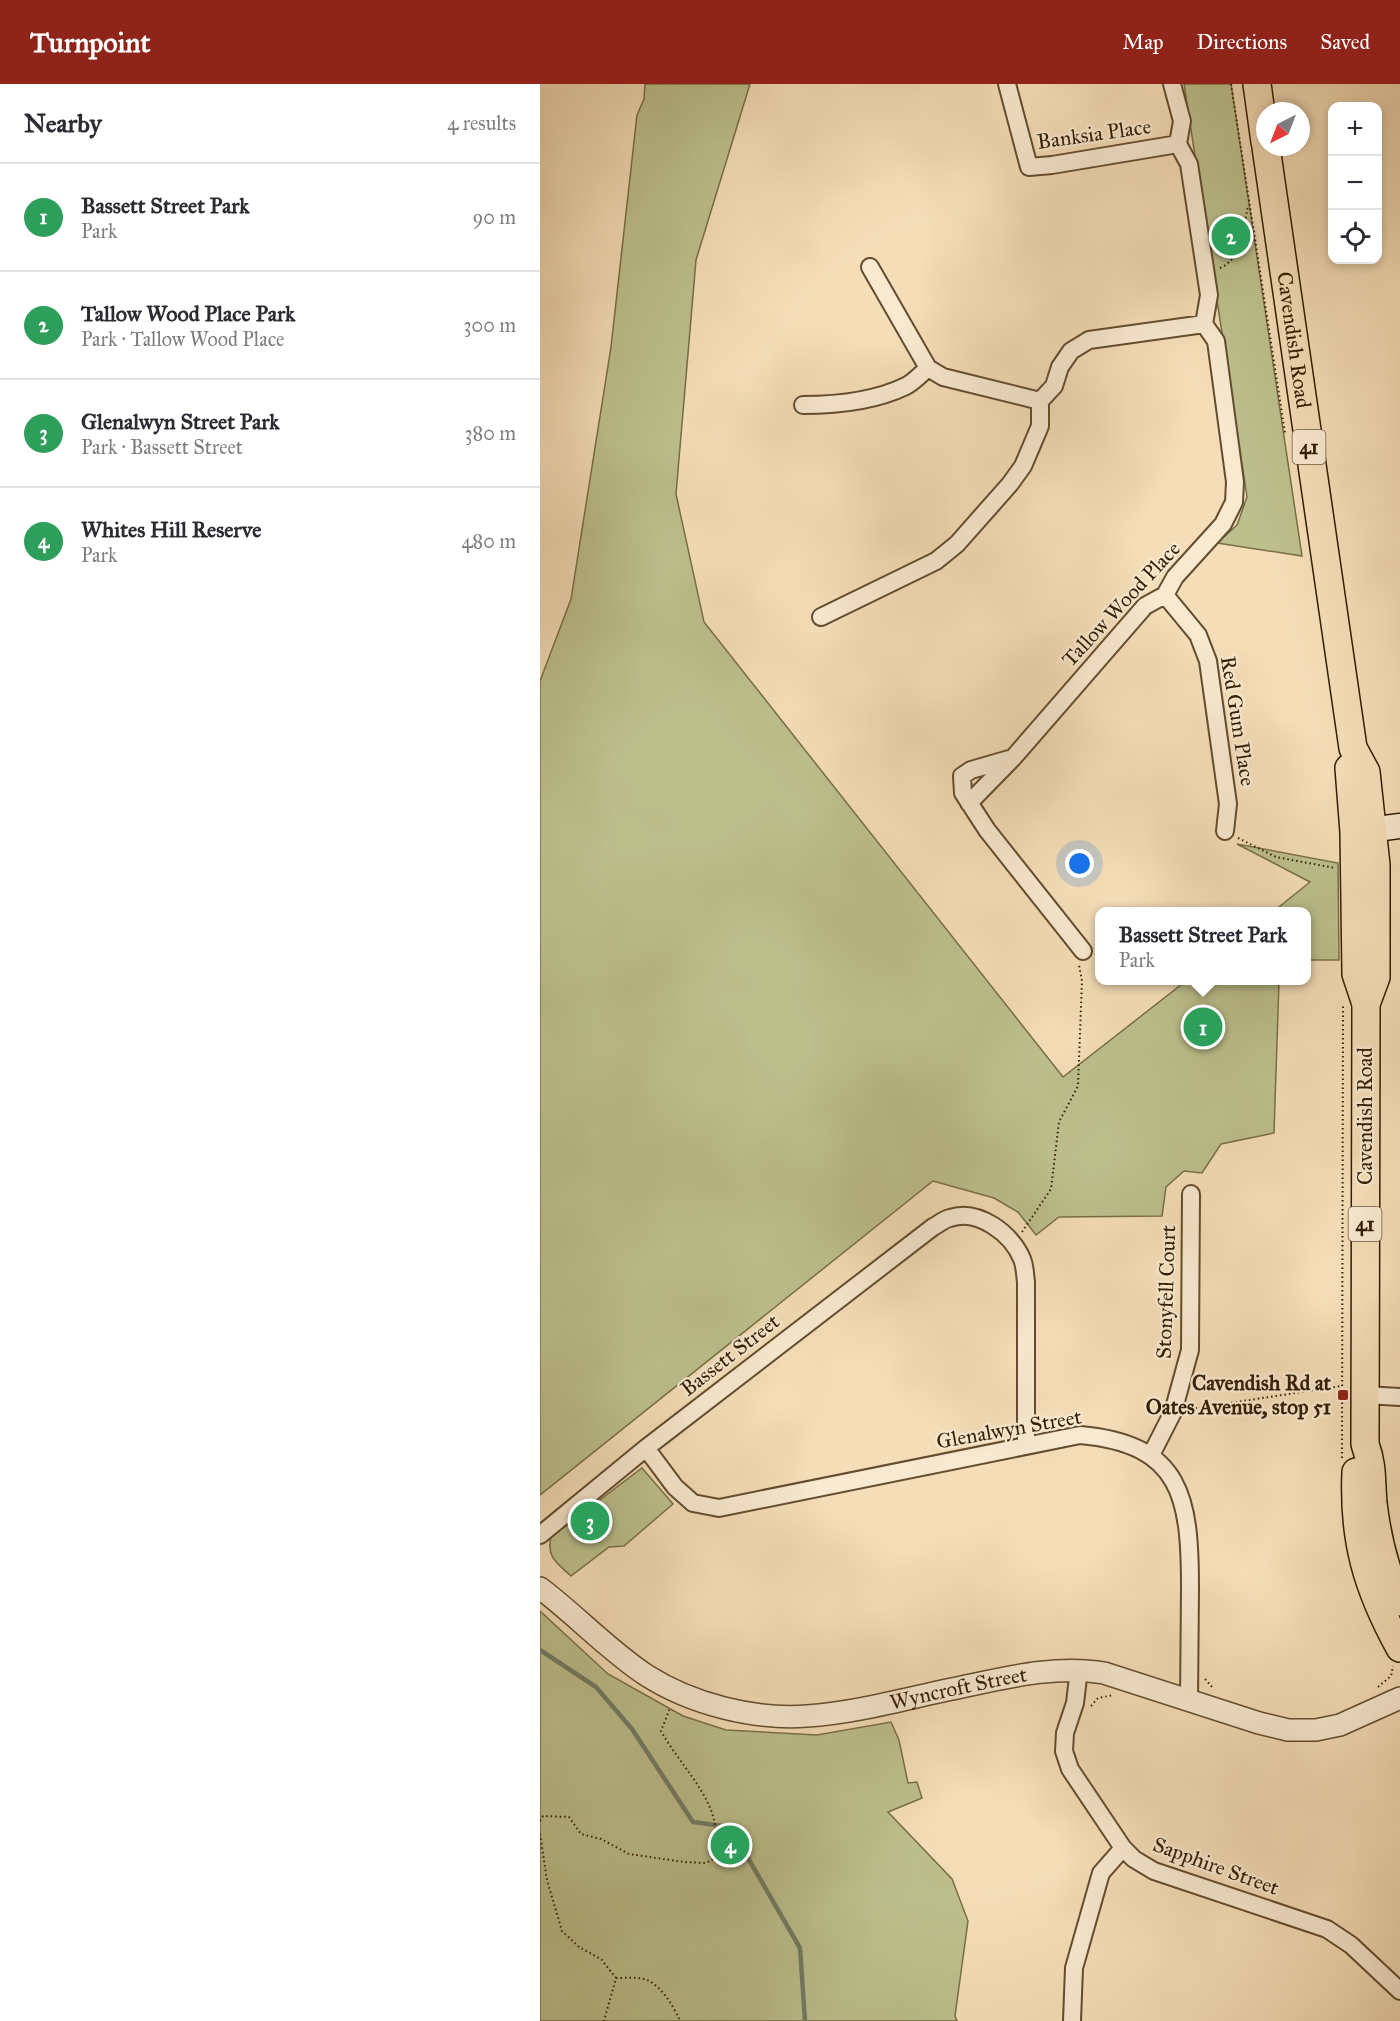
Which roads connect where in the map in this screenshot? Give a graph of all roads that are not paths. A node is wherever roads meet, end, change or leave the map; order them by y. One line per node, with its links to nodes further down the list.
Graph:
1 (1007, 84): 5 (street, Banksia Place)
2 (1172, 84): 5 (street)
3 (1257, 84): 4 (main road)
4 (1259, 102)
5 (1178, 144): 8 (street)
6 (1267, 156): 14 (main road, Cavendish Road / 41)
7 (870, 267): 9 (street)
8 (1204, 324): 10 (street); 12 (street, Tallow Wood Place)
9 (928, 368): 10 (street); 11 (street)
10 (1040, 401): 13 (street)
11 (803, 405)
12 (1165, 595): 15 (street, Red Gum Place); 16 (street, Tallow Wood Place)
13 (821, 617)
14 (1376, 829): 18 (main road, Cavendish Road / 41)
15 (1225, 831)
16 (1083, 951)
17 (1191, 1194): 23 (street, Stonyfell Court)
18 (1353, 1391): 19 (street); 20 (main road, Cavendish Road / 41)
19 (1400, 1397)
20 (1365, 1444): 26 (main road, Cavendish Road / 41); 27 (main road, Cavendish Road / 41)
21 (1026, 1445): 22 (street, Glenalwyn Street); 22 (street, Bassett Street); 23 (street, Glenalwyn Street)
22 (646, 1448): 24 (street, Bassett Street)
23 (1151, 1455): 30 (street, Glenalwyn Street)
24 (540, 1535)
25 (540, 1588): 28 (street, Wyncroft Street)
26 (1400, 1602)
27 (1396, 1653)
28 (1079, 1669): 30 (street, Wyncroft Street); 31 (street, Sapphire Street)
29 (1400, 1698): 30 (street, Wyncroft Street)
30 (1189, 1700)
31 (1123, 1848): 32 (street, Sapphire Street); 33 (street)
32 (1400, 1991)
33 (1072, 2021)

